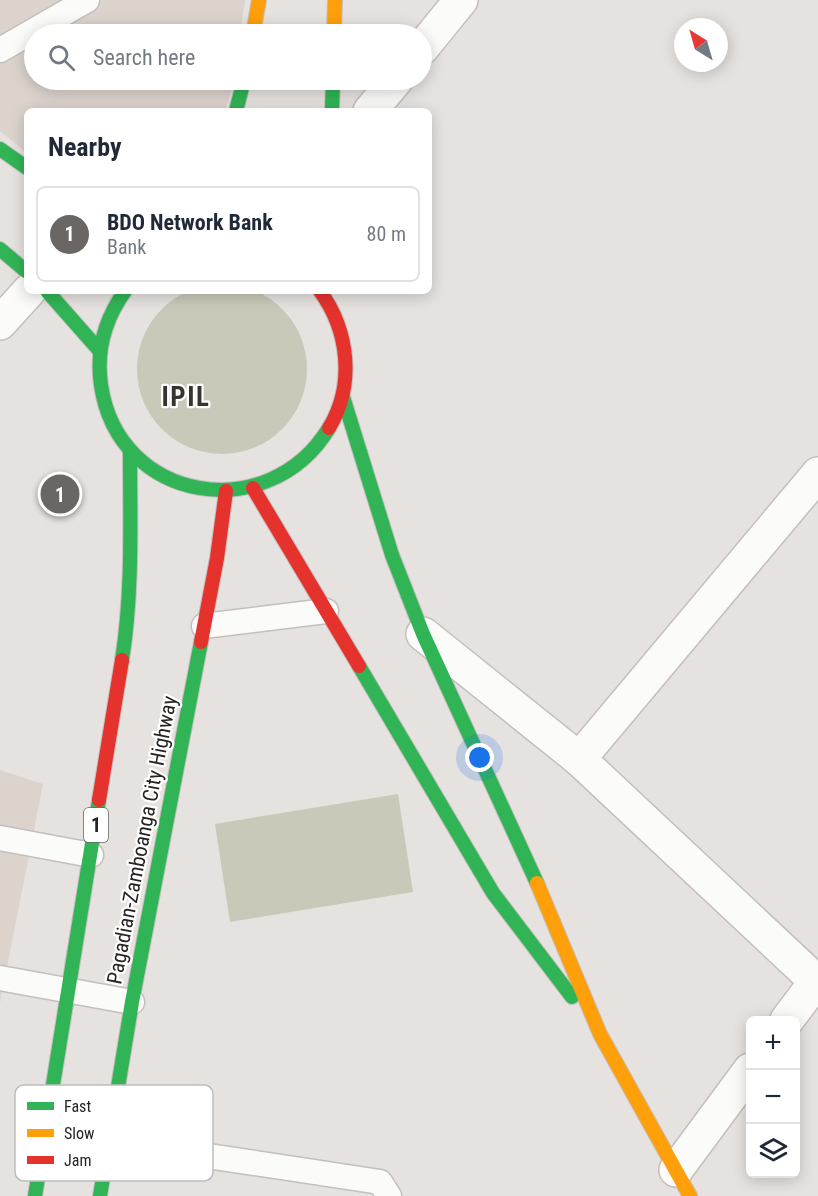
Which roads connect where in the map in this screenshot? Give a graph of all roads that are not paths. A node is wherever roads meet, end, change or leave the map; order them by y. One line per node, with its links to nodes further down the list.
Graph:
1 (87, 0): 5 (lane)
2 (259, 0): 6 (main road)
3 (335, 0): 7 (main road)
4 (461, 0): 9 (street)
5 (45, 24)
6 (255, 24)
7 (334, 24)
8 (24, 36): 10 (lane)
9 (432, 36)
10 (0, 50)
11 (241, 90): 14 (main road)
12 (333, 90): 15 (main road)
13 (388, 90): 16 (street)
14 (237, 108)
15 (332, 108)
16 (373, 108)
17 (0, 149): 18 (main road)
18 (24, 166)
19 (0, 249): 20 (main road)
20 (24, 269)
21 (26, 294): 25 (street)
22 (50, 294): 26 (main road)
23 (123, 294): 26 (main road)
24 (322, 294): 27 (main road)
25 (0, 323)
26 (99, 350): 28 (main road)
27 (343, 397): 30 (main road); 34 (main road)
28 (130, 451): 31 (main road); 37 (main road, 1)
29 (818, 474): 35 (street)
30 (253, 488): 31 (main road); 32 (main road)
31 (226, 491): 33 (main road, Pagadian-Zamboanga City Highway)
32 (326, 611): 33 (lane); 43 (main road)
33 (204, 626): 41 (main road, Pagadian-Zamboanga City Highway)
34 (423, 634): 35 (street); 43 (main road)
35 (579, 759): 39 (street)
36 (0, 838): 37 (lane)
37 (91, 855): 40 (main road, 1)
38 (0, 978): 40 (lane)
39 (817, 981): 42 (street)
40 (69, 991): 41 (lane); 45 (main road, 1)
41 (132, 1002): 46 (main road, Pagadian-Zamboanga City Highway)
42 (790, 1016)
43 (600, 1034): 50 (main road)
44 (746, 1077): 50 (street)
45 (53, 1085)
46 (118, 1085)
47 (213, 1157): 53 (lane)
48 (37, 1181): 51 (main road, 1)
49 (102, 1181): 52 (main road, Pagadian-Zamboanga City Highway)
50 (683, 1183)
51 (35, 1196)
52 (100, 1196)
53 (389, 1196)

